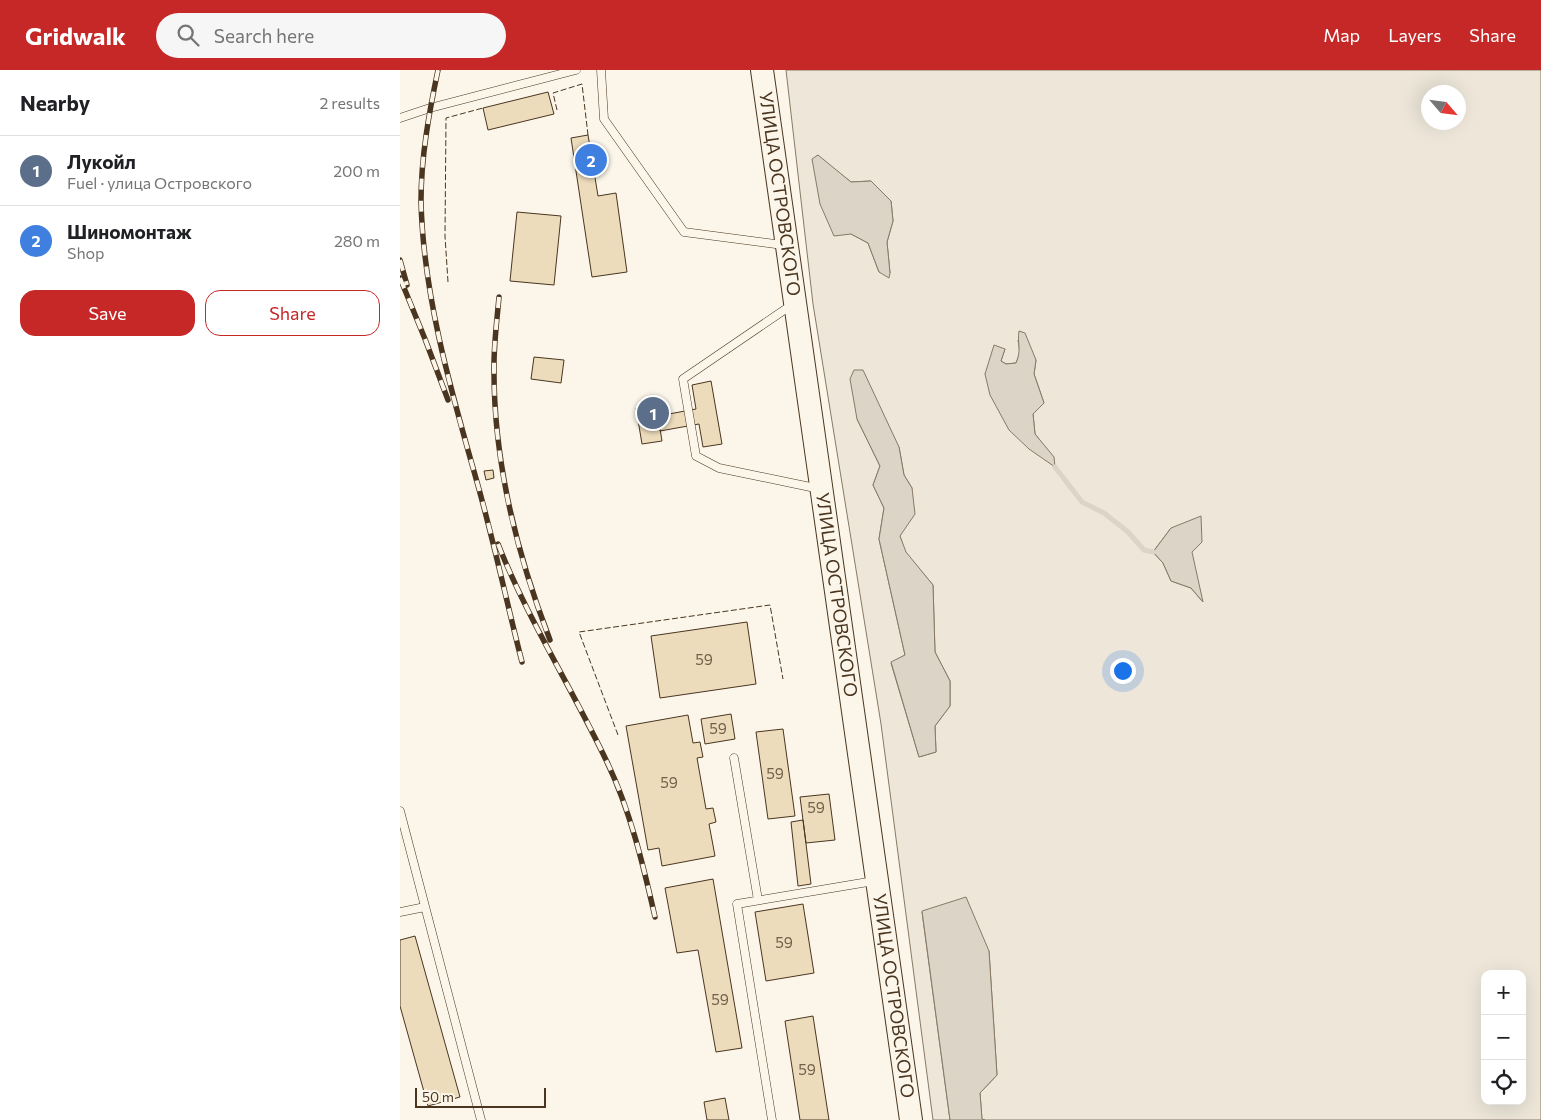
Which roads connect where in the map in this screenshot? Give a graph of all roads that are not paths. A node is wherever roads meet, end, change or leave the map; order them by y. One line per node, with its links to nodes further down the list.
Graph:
1 (576, 70): 4 (lane)
2 (601, 70): 5 (lane)
3 (762, 70): 5 (main road, УЛИЦА ОСТРОВСКОГО)
4 (400, 118)
5 (786, 246): 6 (main road, УЛИЦА ОСТРОВСКОГО)
6 (794, 303): 7 (main road, УЛИЦА ОСТРОВСКОГО); 7 (lane)
7 (821, 490): 10 (main road, УЛИЦА ОСТРОВСКОГО)
8 (734, 758): 11 (lane)
9 (400, 811): 12 (lane)
10 (876, 880): 11 (lane); 16 (main road, УЛИЦА ОСТРОВСКОГО)
11 (758, 900): 15 (lane)
12 (425, 907): 13 (lane); 14 (lane)
13 (400, 912)
14 (481, 1120)
15 (772, 1120)
16 (911, 1120)

